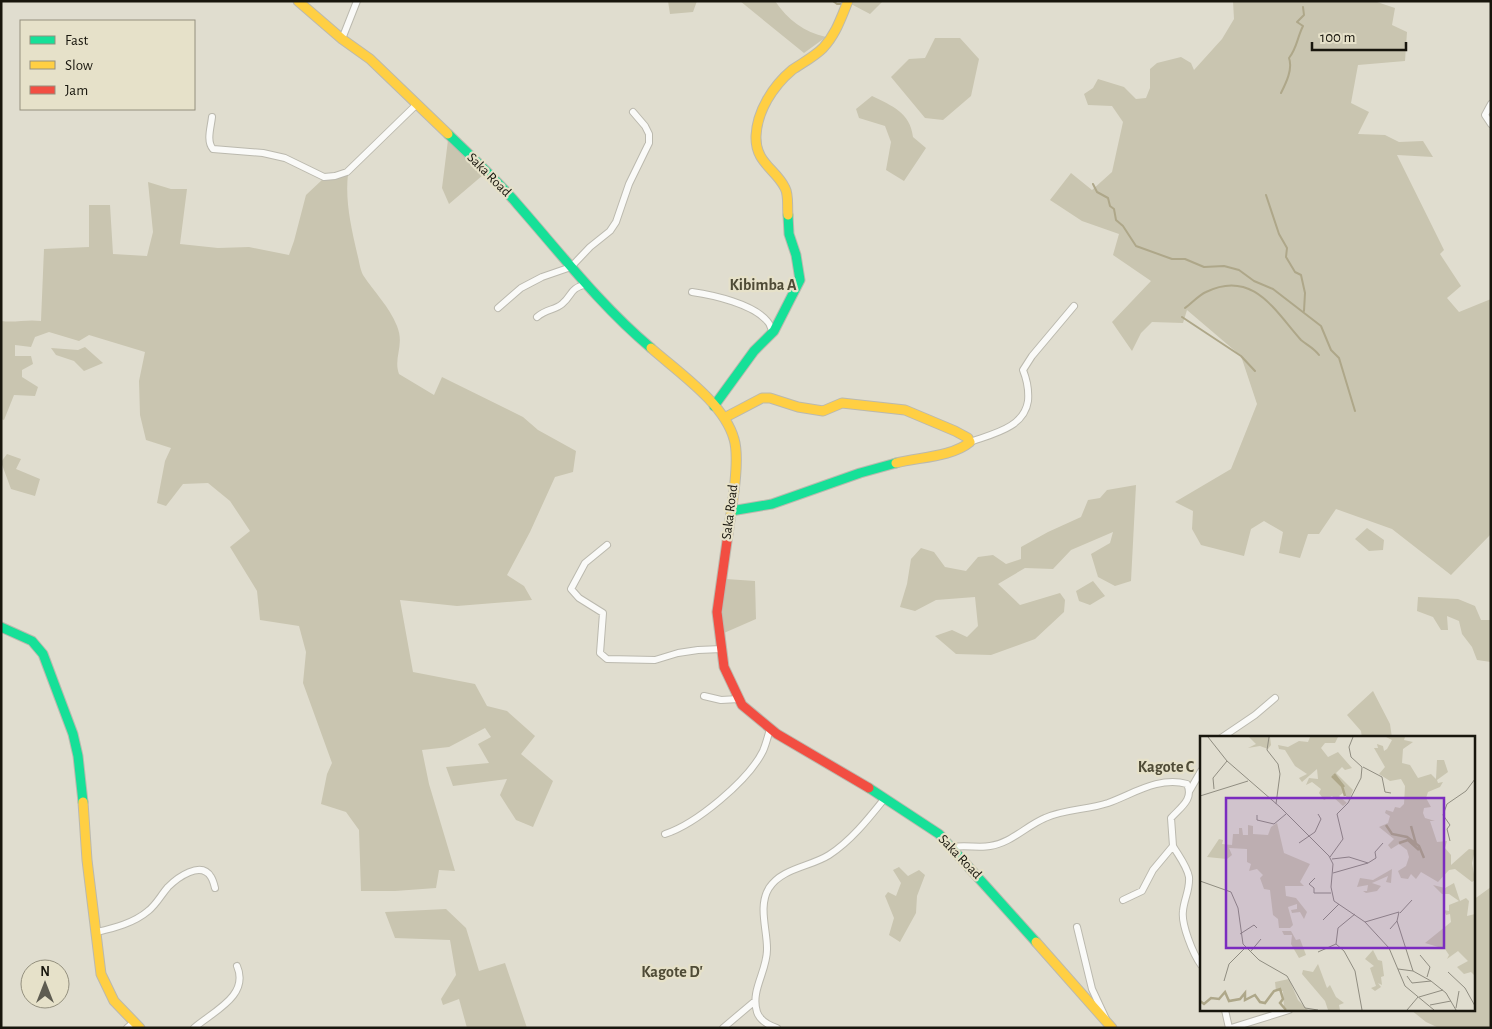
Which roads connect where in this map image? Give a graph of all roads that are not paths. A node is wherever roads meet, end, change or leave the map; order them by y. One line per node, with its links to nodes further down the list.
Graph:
1 (298, 1): 4 (street, Saka Road)
2 (357, 1): 4 (street)
3 (848, 1): 16 (street)
4 (342, 39): 5 (street, Saka Road)
5 (416, 104): 8 (street); 10 (street, Saka Road)
6 (1491, 104): 9 (street)
7 (633, 112): 10 (street)
8 (212, 117)
9 (1491, 124)
10 (571, 267): 11 (street, Saka Road); 14 (street)
11 (587, 284): 15 (street); 17 (street, Saka Road)
12 (692, 292): 16 (street)
13 (1074, 306): 19 (street)
14 (498, 308)
15 (537, 317)
16 (773, 332): 17 (street)
17 (714, 406): 18 (street, Saka Road)
18 (724, 418): 19 (street); 20 (street, Saka Road)
19 (970, 442): 20 (street)
20 (731, 511): 23 (street, Saka Road)
21 (607, 545): 23 (street)
22 (1, 627): 38 (street)
23 (722, 649): 26 (street, Saka Road)
24 (704, 696): 26 (street)
25 (1275, 698): 28 (street)
26 (739, 699): 27 (street, Saka Road)
27 (770, 729): 31 (street, Saka Road); 32 (street)
28 (1224, 736)
29 (1200, 773): 30 (street)
30 (1190, 790): 33 (street); 34 (street)
31 (885, 798): 34 (street, Saka Road); 41 (street)
32 (665, 834)
33 (1173, 846): 36 (street); 39 (street)
34 (952, 847): 44 (street, Saka Road)
35 (215, 888): 38 (street)
36 (1123, 900)
37 (1077, 926): 44 (street)
38 (98, 932): 45 (street)
39 (1200, 963)
40 (237, 966): 46 (street)
41 (755, 1001): 47 (street); 48 (street)
42 (1226, 1012): 49 (street)
43 (1282, 1012): 49 (street)
44 (1110, 1024)
45 (133, 1026)
46 (194, 1028)
47 (723, 1028)
48 (777, 1028)
49 (1230, 1028)

